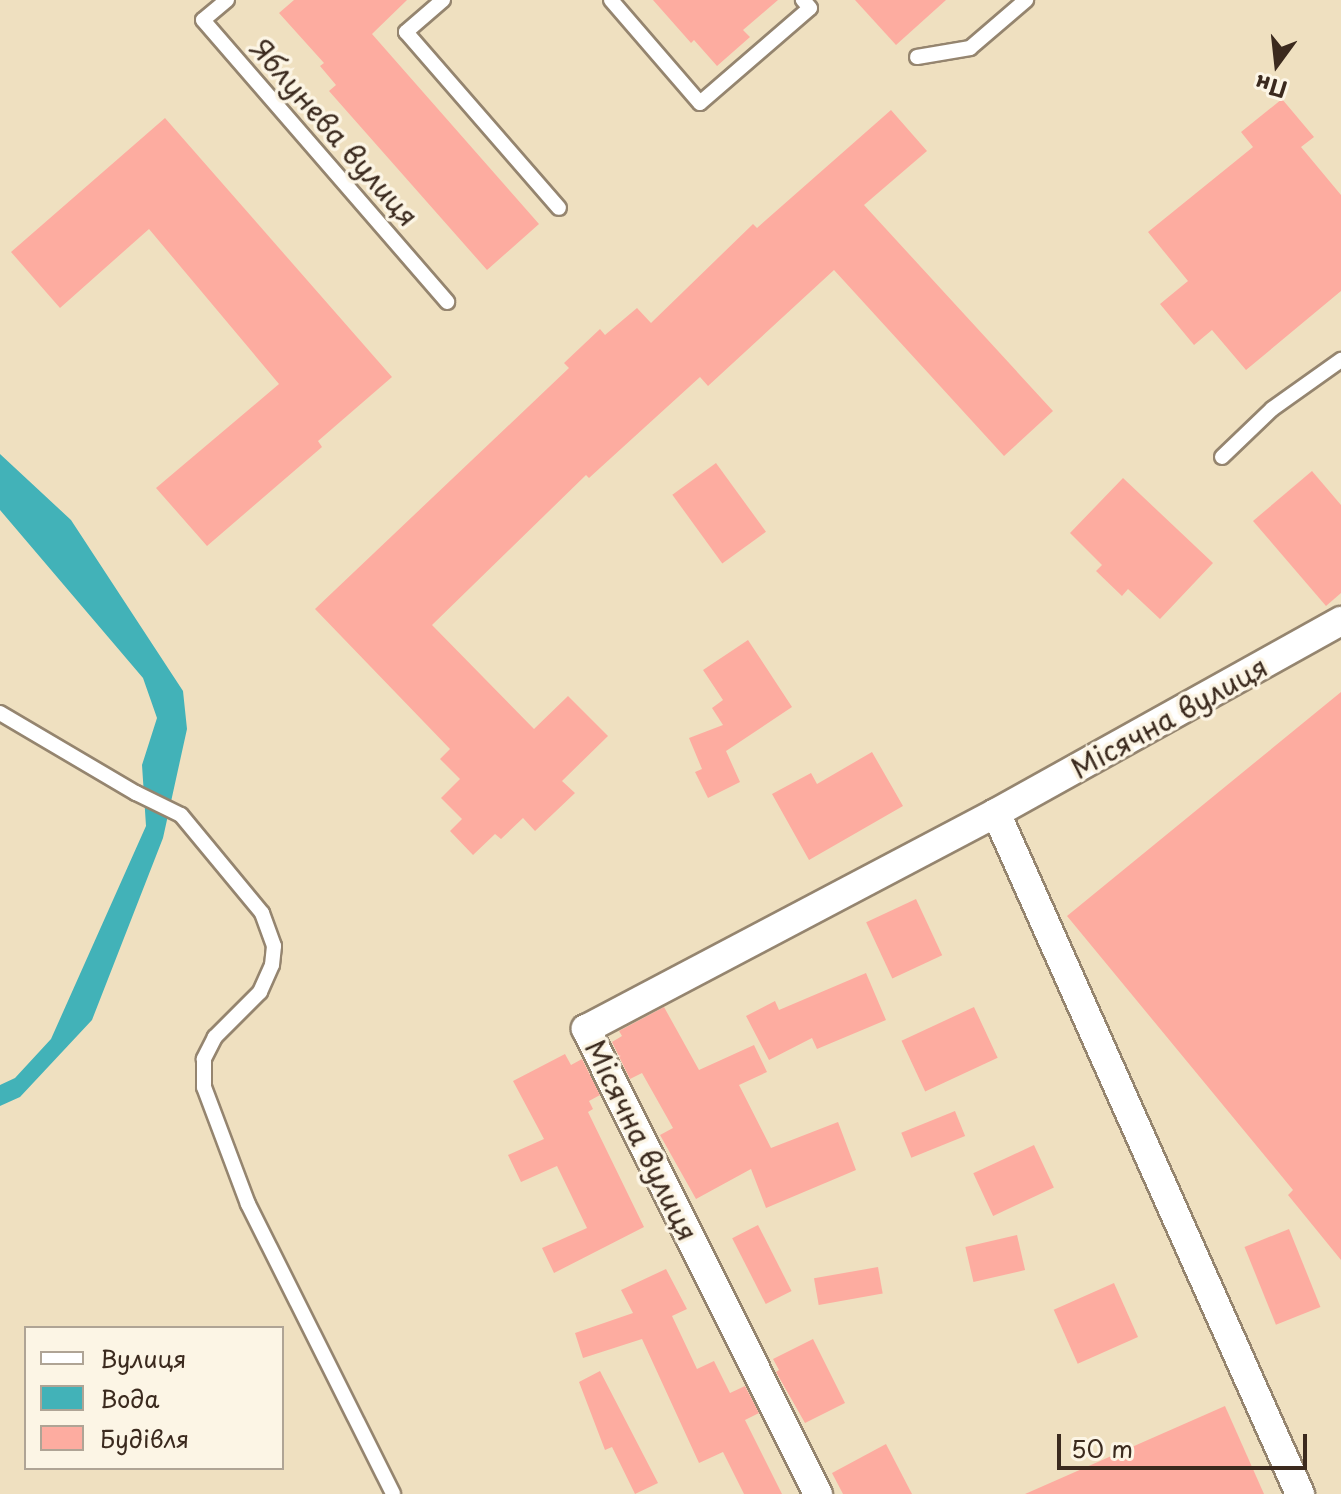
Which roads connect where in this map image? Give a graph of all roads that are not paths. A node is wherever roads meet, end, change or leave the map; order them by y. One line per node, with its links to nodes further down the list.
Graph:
1 (227, 0): 8 (lane, Яблунева вулиця)
2 (443, 0): 7 (lane)
3 (611, 0): 4 (lane)
4 (803, 0)
5 (1026, 0): 6 (lane)
6 (917, 57)
7 (559, 208)
8 (447, 302)
9 (1341, 360): 10 (lane)
10 (1222, 457)
11 (1341, 621): 13 (street, Місячна вулиця)
12 (0, 713): 14 (lane)
13 (996, 813): 15 (street, Місячна вулиця); 16 (street)
14 (393, 1494)
15 (818, 1494)
16 (1300, 1494)

